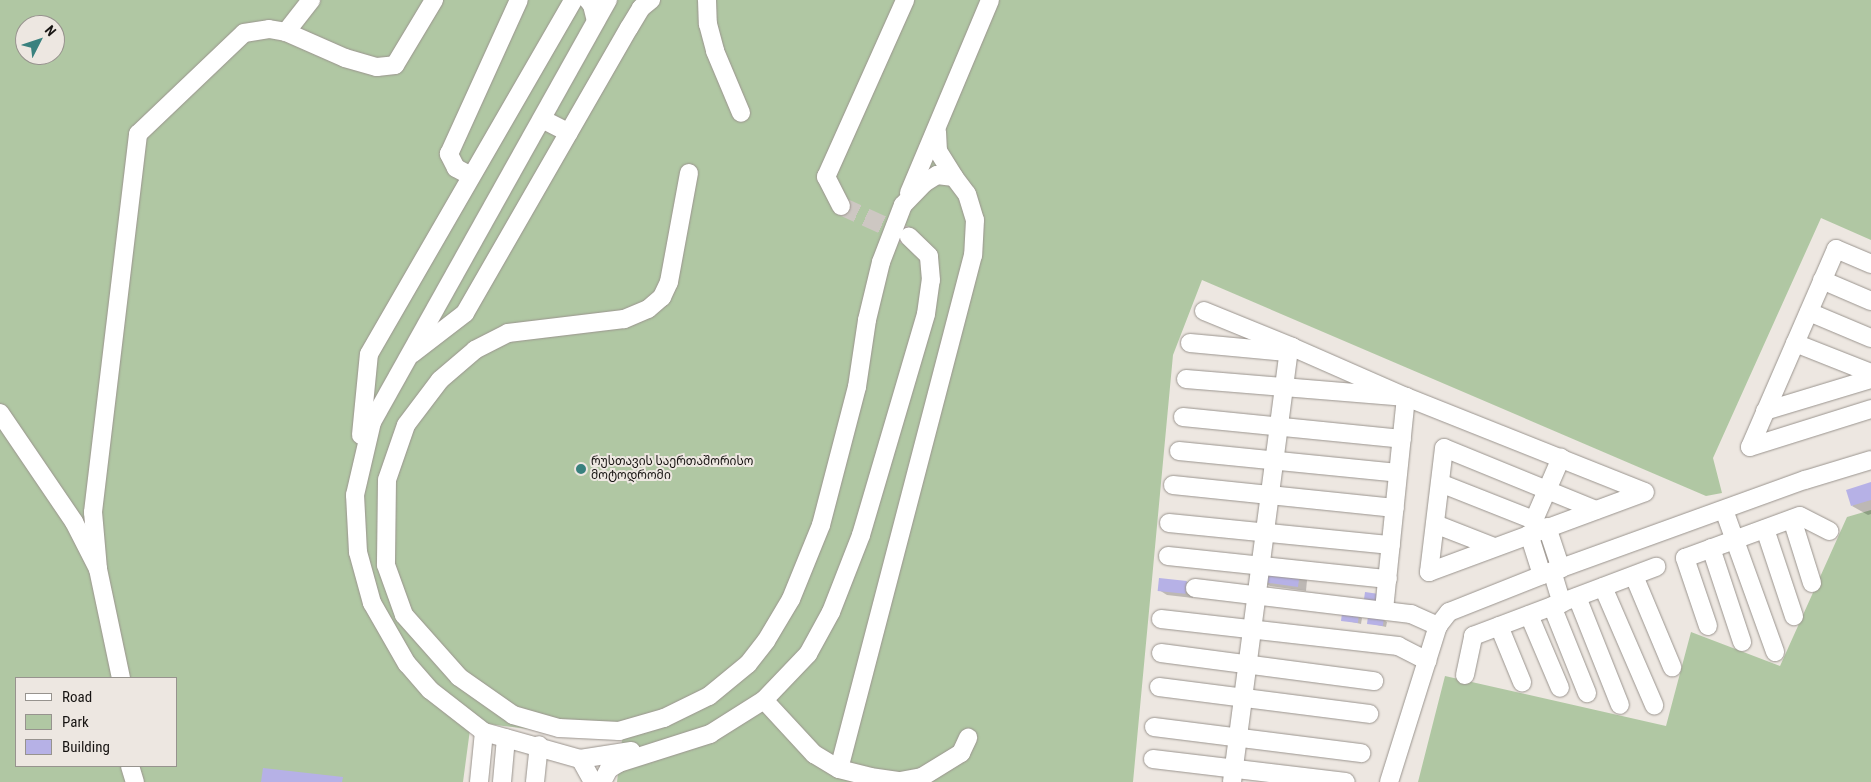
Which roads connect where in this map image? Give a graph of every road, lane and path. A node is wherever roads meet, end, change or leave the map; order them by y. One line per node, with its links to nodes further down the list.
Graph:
1 (311, 0): 12 (street)
2 (434, 0): 12 (street)
3 (519, 0): 18 (street)
4 (573, 0): 18 (street)
5 (588, 0): 11 (street)
6 (608, 0): 11 (street)
7 (652, 0): 16 (street)
8 (707, 0): 13 (street)
9 (905, 0): 21 (street)
10 (990, 0): 15 (street)
11 (596, 21): 14 (street)
12 (286, 32): 71 (street)
13 (741, 113)
14 (542, 119): 16 (street); 32 (street)
15 (937, 129): 19 (street); 20 (street)
16 (569, 133): 32 (street)
17 (689, 174): 20 (street)
18 (470, 176): 52 (street)
19 (954, 177): 20 (street); 117 (street)
20 (903, 205)
21 (841, 206)
22 (910, 237): 102 (street)
23 (1871, 264): 24 (street)
24 (1822, 280): 25 (street); 27 (street)
25 (1871, 301)
26 (1204, 311): 31 (street)
27 (1809, 312): 28 (street); 30 (street)
28 (1871, 338)
29 (1190, 343): 31 (street)
30 (1795, 343): 33 (street); 39 (street)
31 (1290, 350): 36 (street); 37 (street)
32 (405, 361): 52 (street)
33 (1871, 373)
34 (1186, 379): 36 (street)
35 (1871, 379): 39 (street)
36 (1282, 387): 37 (street); 42 (street)
37 (1406, 397): 43 (street); 45 (street)
38 (1871, 409): 39 (street)
39 (1765, 411)
40 (0, 413): 71 (street)
41 (1182, 417): 42 (street)
42 (1277, 426): 43 (street); 47 (street)
43 (1402, 438): 48 (street)
44 (1179, 451): 47 (street)
45 (1561, 458): 51 (street); 55 (street)
46 (1871, 460): 56 (street)
47 (1273, 461): 48 (street); 53 (street)
48 (1398, 473): 54 (street)
49 (1440, 483): 51 (street); 59 (street); 60 (street)
50 (1174, 485): 53 (street)
51 (1547, 490): 55 (street); 60 (street)
52 (355, 495): 107 (street)
53 (1268, 495): 54 (street); 62 (street)
54 (1395, 508): 65 (street)
55 (1596, 510): 60 (street)
56 (1724, 510): 64 (street); 72 (street)
57 (1792, 519): 61 (street); 63 (street); 75 (street)
58 (1170, 523): 62 (street)
59 (1435, 524): 66 (street); 66 (street)
60 (1537, 528): 66 (street); 72 (street)
61 (1765, 529): 64 (street); 82 (street)
62 (1264, 532): 65 (street); 69 (street)
63 (1829, 532)
64 (1735, 540): 67 (street); 89 (street)
65 (1391, 545): 74 (street)
66 (1494, 547)
67 (1711, 548): 86 (street); 88 (street)
68 (1168, 556): 69 (street)
69 (1259, 566): 74 (street); 78 (street)
70 (1656, 567): 73 (street)
71 (98, 569): 95 (street)
72 (1552, 572): 79 (street); 84 (street)
73 (1634, 576): 76 (street); 93 (street)
74 (1388, 579): 80 (street)
75 (1812, 583)
76 (1603, 587): 79 (street); 104 (street)
77 (1195, 588): 78 (street)
78 (1256, 594): 80 (street); 87 (street)
79 (1564, 602): 81 (street); 100 (street); 103 (street)
80 (1384, 610): 84 (street)
81 (1528, 615): 85 (street); 99 (street)
82 (1794, 616)
83 (1161, 619): 87 (street)
84 (1438, 626): 91 (street)
85 (1499, 626): 94 (street); 97 (street)
86 (1708, 626)
87 (1251, 629): 91 (street); 92 (street)
88 (1742, 642)
89 (1775, 652)
90 (1161, 653): 92 (street)
91 (1427, 661): 126 (street)
92 (1246, 664): 96 (street); 101 (street)
93 (1672, 667)
94 (1465, 675)
95 (121, 677)
96 (1374, 681)
97 (1522, 682)
98 (1159, 687): 101 (street)
99 (1560, 688)
100 (1588, 693)
101 (1242, 698): 105 (street); 108 (street)
102 (764, 700): 112 (street); 117 (street)
103 (1620, 705)
104 (1654, 705)
105 (1369, 714)
106 (1154, 726): 108 (street)
107 (484, 732): 109 (street); 120 (street)
108 (1237, 737): 113 (street); 118 (street)
109 (506, 738): 111 (street); 121 (street)
110 (968, 738): 117 (street)
111 (539, 745): 114 (street); 122 (street)
112 (652, 752): 114 (street); 124 (street)
113 (1361, 753)
114 (580, 758): 123 (street)
115 (1153, 759): 118 (street)
116 (130, 767): 119 (street)
117 (839, 769)
118 (1233, 775): 125 (street)
119 (135, 782)
120 (479, 782)
121 (502, 782)
122 (535, 782)
123 (593, 782)
124 (602, 782)
125 (1346, 782)
126 (1389, 782)

